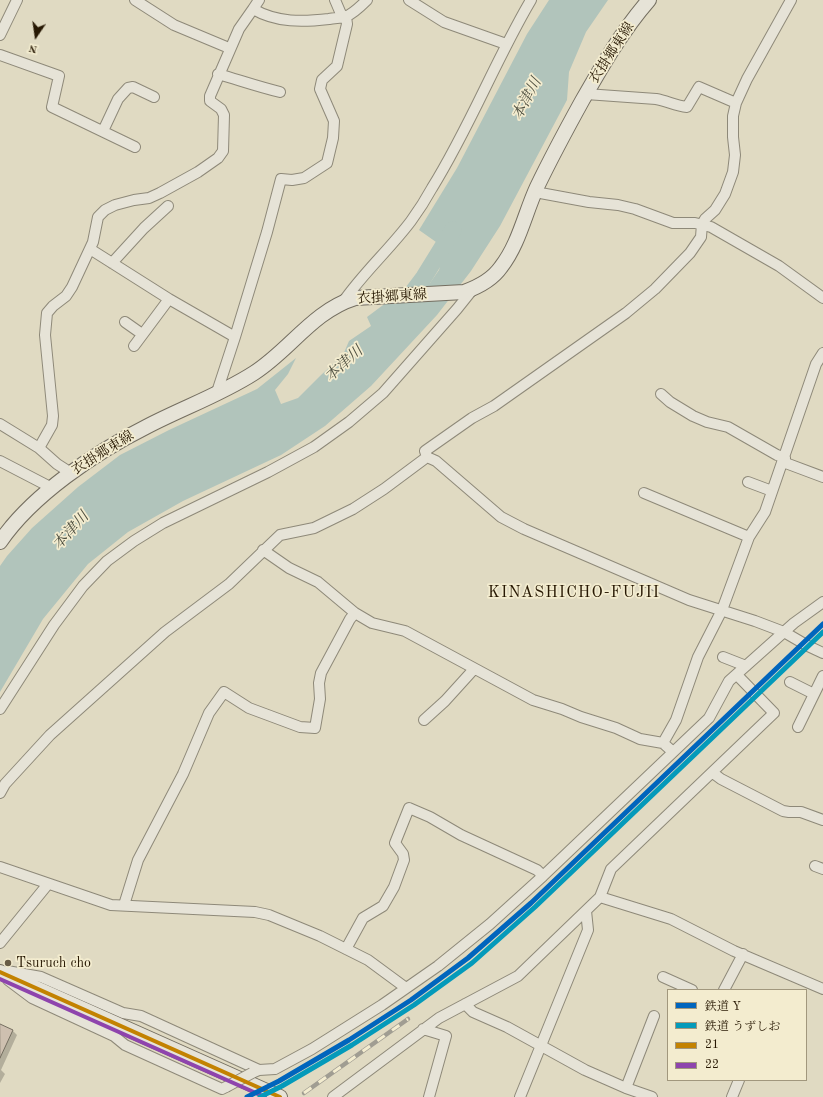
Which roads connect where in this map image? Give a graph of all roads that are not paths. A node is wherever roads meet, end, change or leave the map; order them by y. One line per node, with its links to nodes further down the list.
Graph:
1 (17, 0): 12 (street)
2 (135, 0): 14 (street)
3 (258, 0): 10 (street)
4 (335, 0): 11 (street)
5 (367, 0): 11 (street)
6 (409, 0): 13 (street)
7 (531, 0): 13 (street)
8 (648, 0): 18 (main road, 衣掛郷東線)
9 (791, 0): 20 (street)
10 (254, 9): 11 (street); 14 (street)
11 (346, 17): 34 (street)
12 (0, 35)
13 (506, 44): 31 (street)
14 (230, 48): 16 (street)
15 (0, 55): 21 (street)
16 (218, 74): 17 (street); 26 (street)
17 (280, 92)
18 (586, 94): 20 (street); 23 (main road, 衣掛郷東線)
19 (154, 97): 21 (street)
20 (736, 103): 25 (street)
21 (103, 131): 22 (street)
22 (135, 147)
23 (535, 192): 25 (street); 28 (main road, 衣掛郷東線)
24 (168, 206): 27 (street)
25 (702, 224): 29 (street); 41 (street)
26 (90, 249): 27 (street); 40 (street)
27 (112, 263): 30 (street)
28 (468, 291): 31 (main road, 衣掛郷東線); 65 (street)
29 (823, 298)
30 (169, 299): 33 (street); 34 (street)
31 (349, 300): 38 (main road, 衣掛郷東線)
32 (125, 322): 33 (street)
33 (142, 334): 35 (street)
34 (235, 337): 38 (street)
35 (134, 346)
36 (823, 353): 42 (street)
37 (661, 394): 42 (street)
38 (216, 395): 44 (main road, 衣掛郷東線)
39 (0, 424): 40 (street)
40 (39, 448): 44 (street)
41 (427, 457): 52 (street); 54 (street)
42 (784, 460): 45 (street); 48 (street)
43 (0, 461): 47 (street)
44 (71, 473): 47 (main road, 衣掛郷東線)
45 (823, 477)
46 (748, 482): 48 (street)
47 (52, 488): 51 (main road, 衣掛郷東線)
48 (772, 491): 50 (street)
49 (644, 493): 50 (street)
50 (749, 537): 54 (street)
51 (0, 542)
52 (263, 550): 55 (street); 71 (street)
53 (823, 602): 56 (street)
54 (722, 610): 56 (street); 68 (street)
55 (355, 613): 60 (street); 77 (street)
56 (784, 632): 57 (street); 59 (street)
57 (823, 652)
58 (723, 657): 59 (street)
59 (746, 666): 61 (street)
60 (474, 669): 66 (street); 68 (street)
61 (737, 675): 69 (street); 70 (street)
62 (823, 676): 64 (street)
63 (790, 682): 64 (street)
64 (814, 694): 67 (street)
65 (0, 709)
66 (424, 720)
67 (798, 727)
68 (663, 743): 69 (street)
69 (673, 752): 74 (street)
70 (713, 772): 72 (street); 76 (street)
71 (0, 793)
72 (823, 820)
73 (0, 866): 75 (street)
74 (543, 876): 80 (street); 84 (street)
75 (48, 884): 77 (street); 79 (street)
76 (600, 897): 78 (street); 81 (street)
77 (124, 904): 80 (street)
78 (586, 911): 88 (street); 91 (street)
79 (0, 943)
80 (346, 949): 84 (street)
81 (744, 954): 86 (street); 87 (street)
82 (0, 972): 92 (street); 92 (street, bridge); 95 (main road)
83 (663, 978): 85 (street)
84 (406, 988): 92 (street)
85 (690, 989)
86 (725, 989)
87 (823, 989)
88 (465, 1004): 90 (street); 91 (street)
89 (654, 1016): 94 (street)
90 (423, 1029): 96 (street); 97 (street)
91 (541, 1046): 94 (street); 98 (street)
92 (256, 1072)
93 (739, 1081): 100 (street)
94 (626, 1088): 99 (street)
95 (280, 1097)
96 (333, 1097)
97 (429, 1097)
98 (520, 1097)
99 (652, 1097)
100 (732, 1097)

